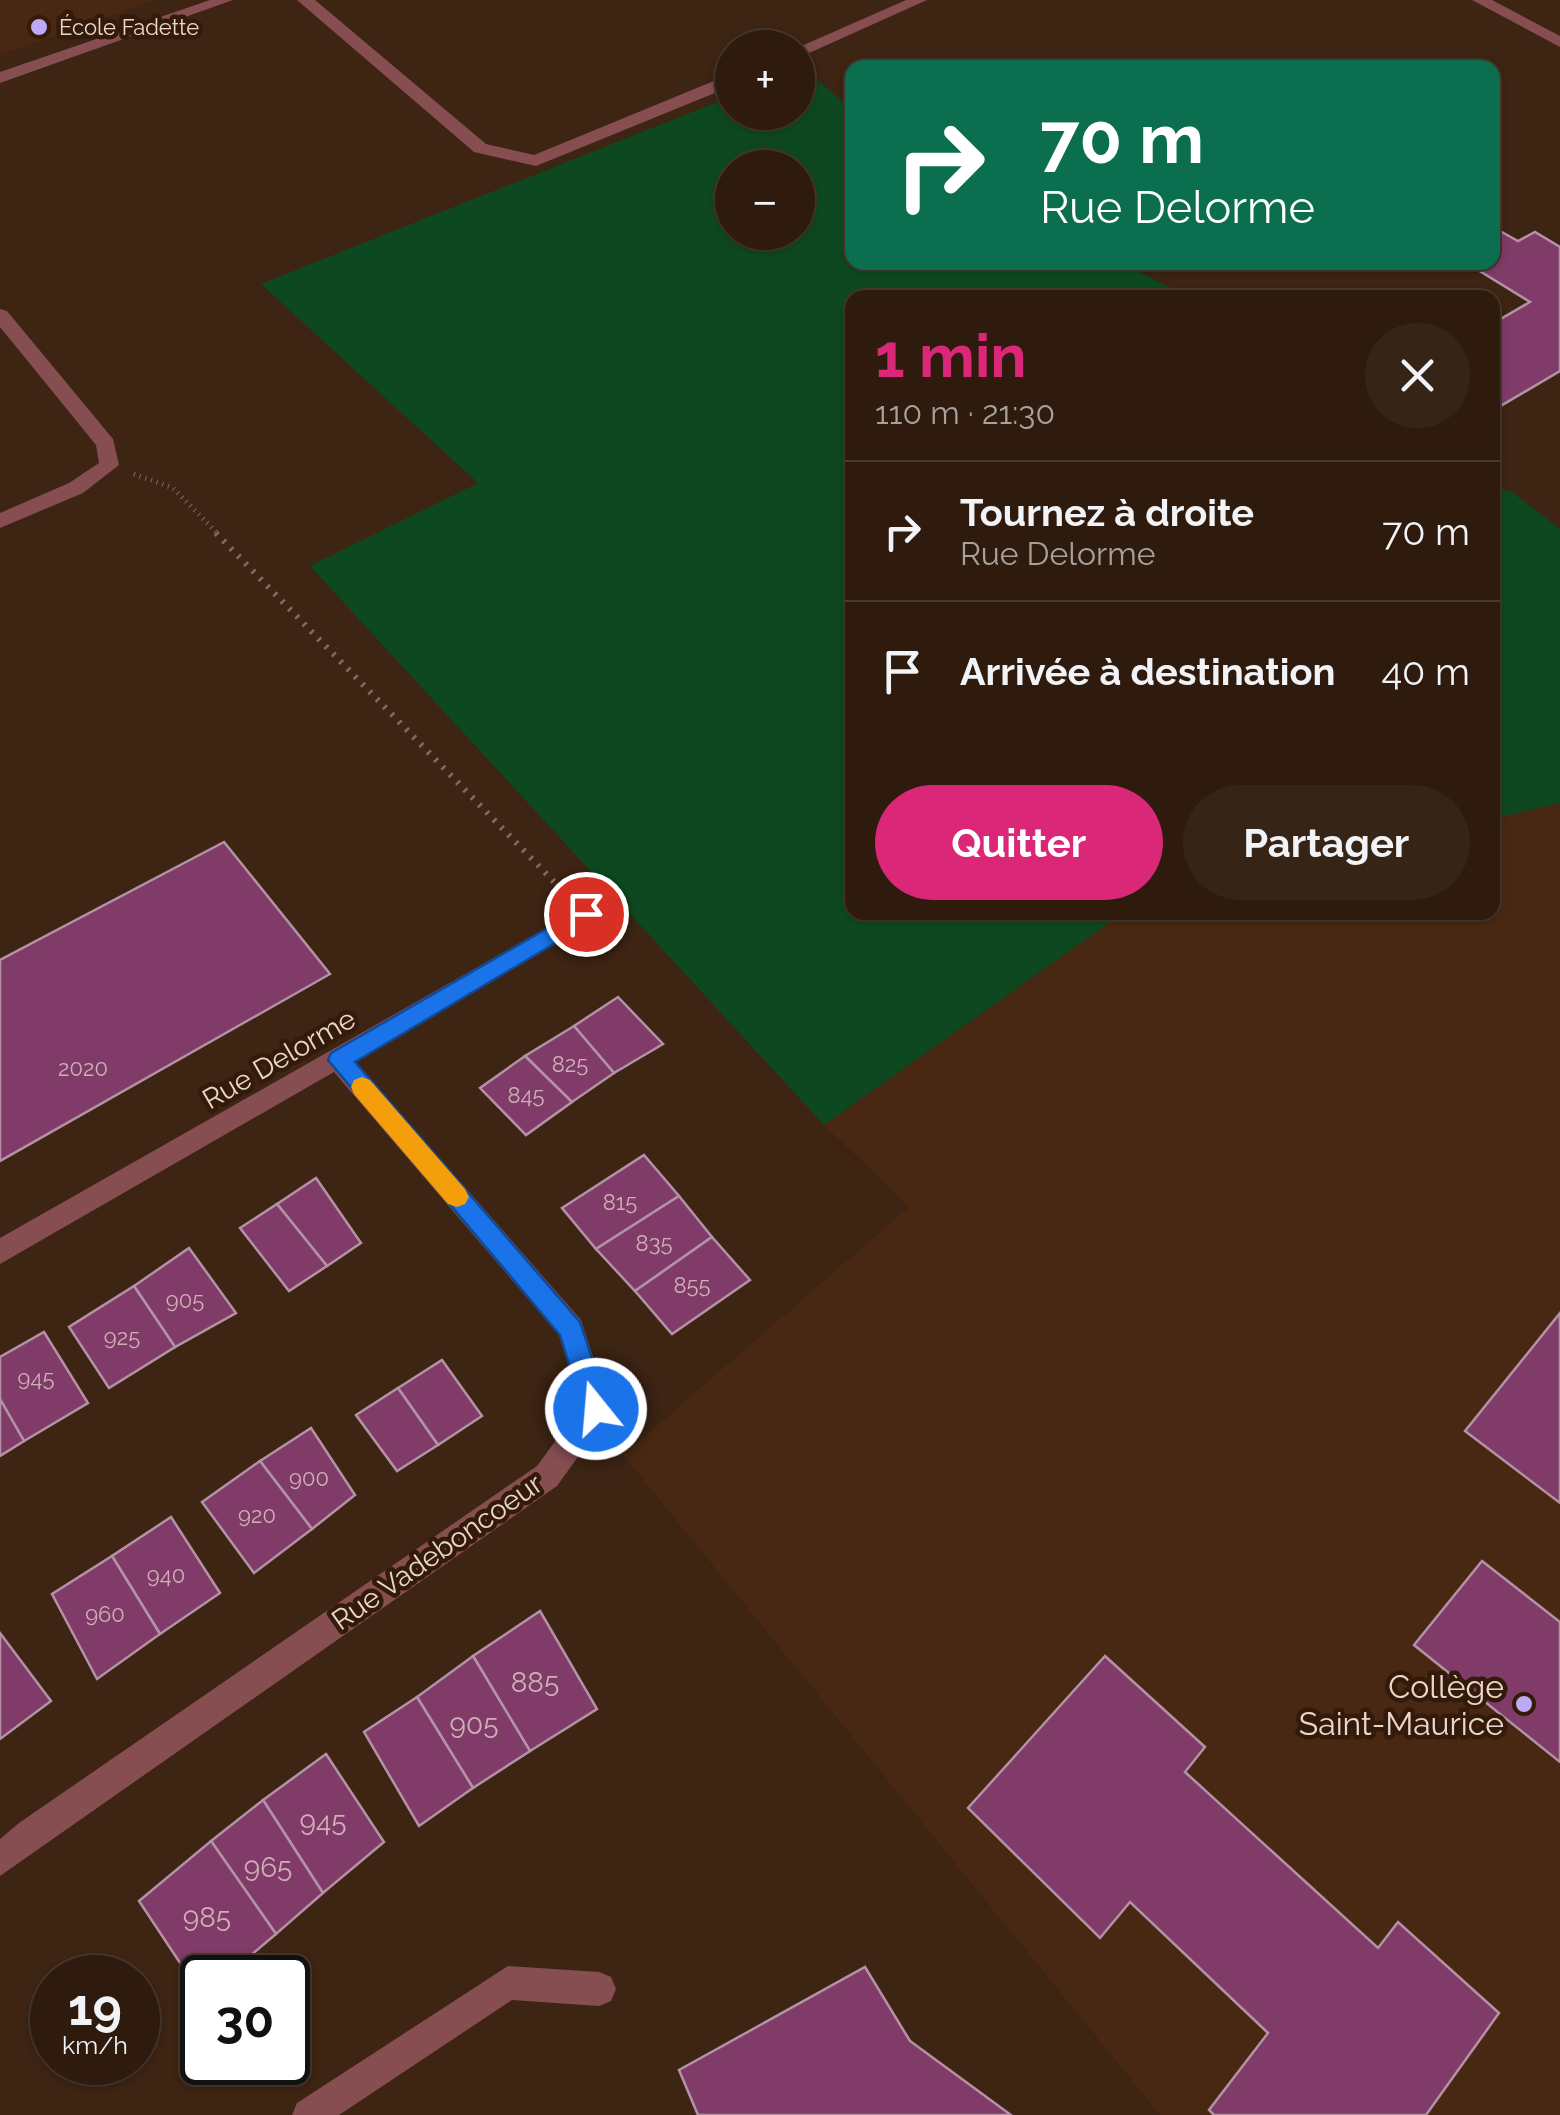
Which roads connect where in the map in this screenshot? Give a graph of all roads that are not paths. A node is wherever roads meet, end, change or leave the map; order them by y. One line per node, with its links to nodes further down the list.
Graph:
1 (225, 0): 7 (street)
2 (305, 0): 8 (street)
3 (920, 0): 6 (street)
4 (1480, 0): 5 (street)
5 (1560, 42)
6 (815, 46)
7 (0, 78)
8 (715, 87)
9 (0, 315): 10 (street)
10 (0, 522)
11 (586, 914): 12 (street, Rue Delorme)
12 (339, 1060): 13 (street, Rue Delorme); 14 (street, Rue Vadeboncoeur)
13 (0, 1252)
14 (0, 1860)
15 (599, 1989): 16 (street)
16 (309, 2115)

